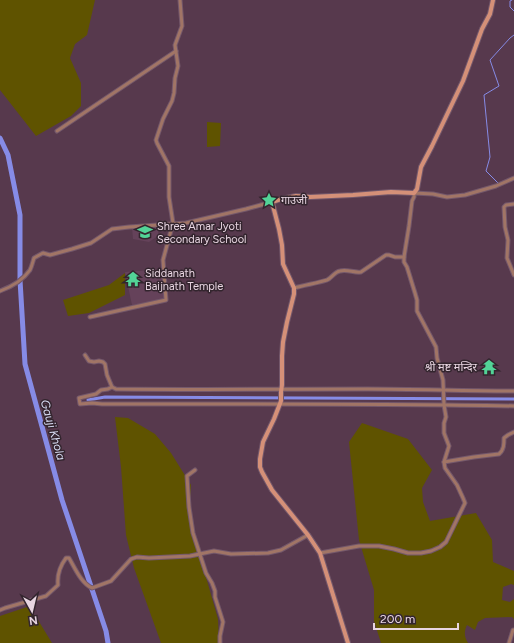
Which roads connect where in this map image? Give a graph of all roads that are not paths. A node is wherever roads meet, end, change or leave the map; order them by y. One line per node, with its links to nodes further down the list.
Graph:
1 (180, 0): 3 (street)
2 (493, 0): 6 (street)
3 (176, 51): 4 (street); 9 (street)
4 (57, 131)
5 (514, 178): 6 (street)
6 (414, 193): 7 (street); 10 (street)
7 (272, 202): 9 (street); 12 (street)
8 (514, 204): 11 (street)
9 (173, 223): 13 (street); 14 (street)
10 (404, 257): 12 (street); 19 (street)
11 (514, 275)
12 (294, 288): 17 (street)
13 (0, 290)
14 (90, 317)
15 (85, 355): 16 (street)
16 (112, 387): 17 (street); 20 (street)
17 (281, 391): 19 (street); 20 (street)
18 (514, 391): 19 (street)
19 (444, 392): 21 (street)
20 (280, 403): 21 (street); 26 (street)
21 (444, 404): 22 (street); 24 (street)
22 (514, 406)
23 (514, 432): 24 (street)
24 (444, 462): 27 (street)
25 (195, 470): 28 (street)
26 (308, 535): 27 (street); 28 (street)
27 (320, 553): 32 (street)
28 (200, 555): 29 (street); 31 (street)
29 (0, 610)
30 (514, 630): 33 (street)
31 (220, 643)
32 (348, 643)
33 (509, 643)

